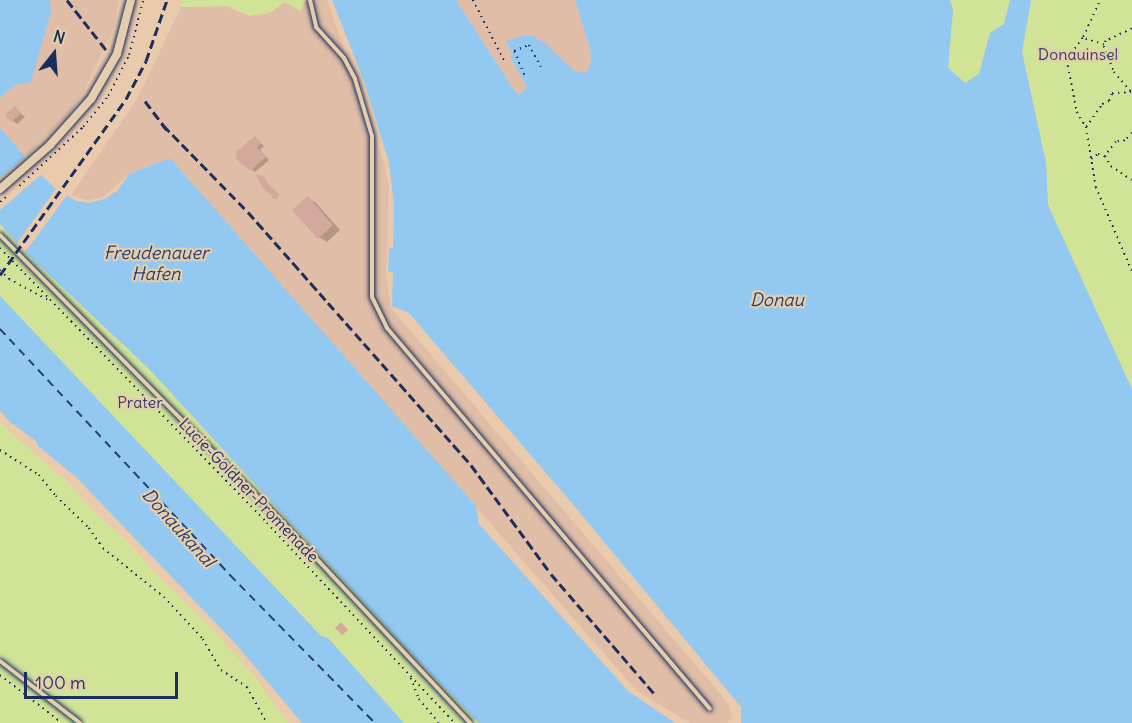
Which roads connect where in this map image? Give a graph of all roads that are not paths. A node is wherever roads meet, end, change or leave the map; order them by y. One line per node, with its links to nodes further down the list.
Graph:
1 (131, 0): 3 (street)
2 (310, 0): 6 (lane)
3 (0, 189)
4 (0, 235): 8 (lane)
5 (0, 661): 7 (lane)
6 (710, 709)
7 (80, 723)
8 (470, 723)

